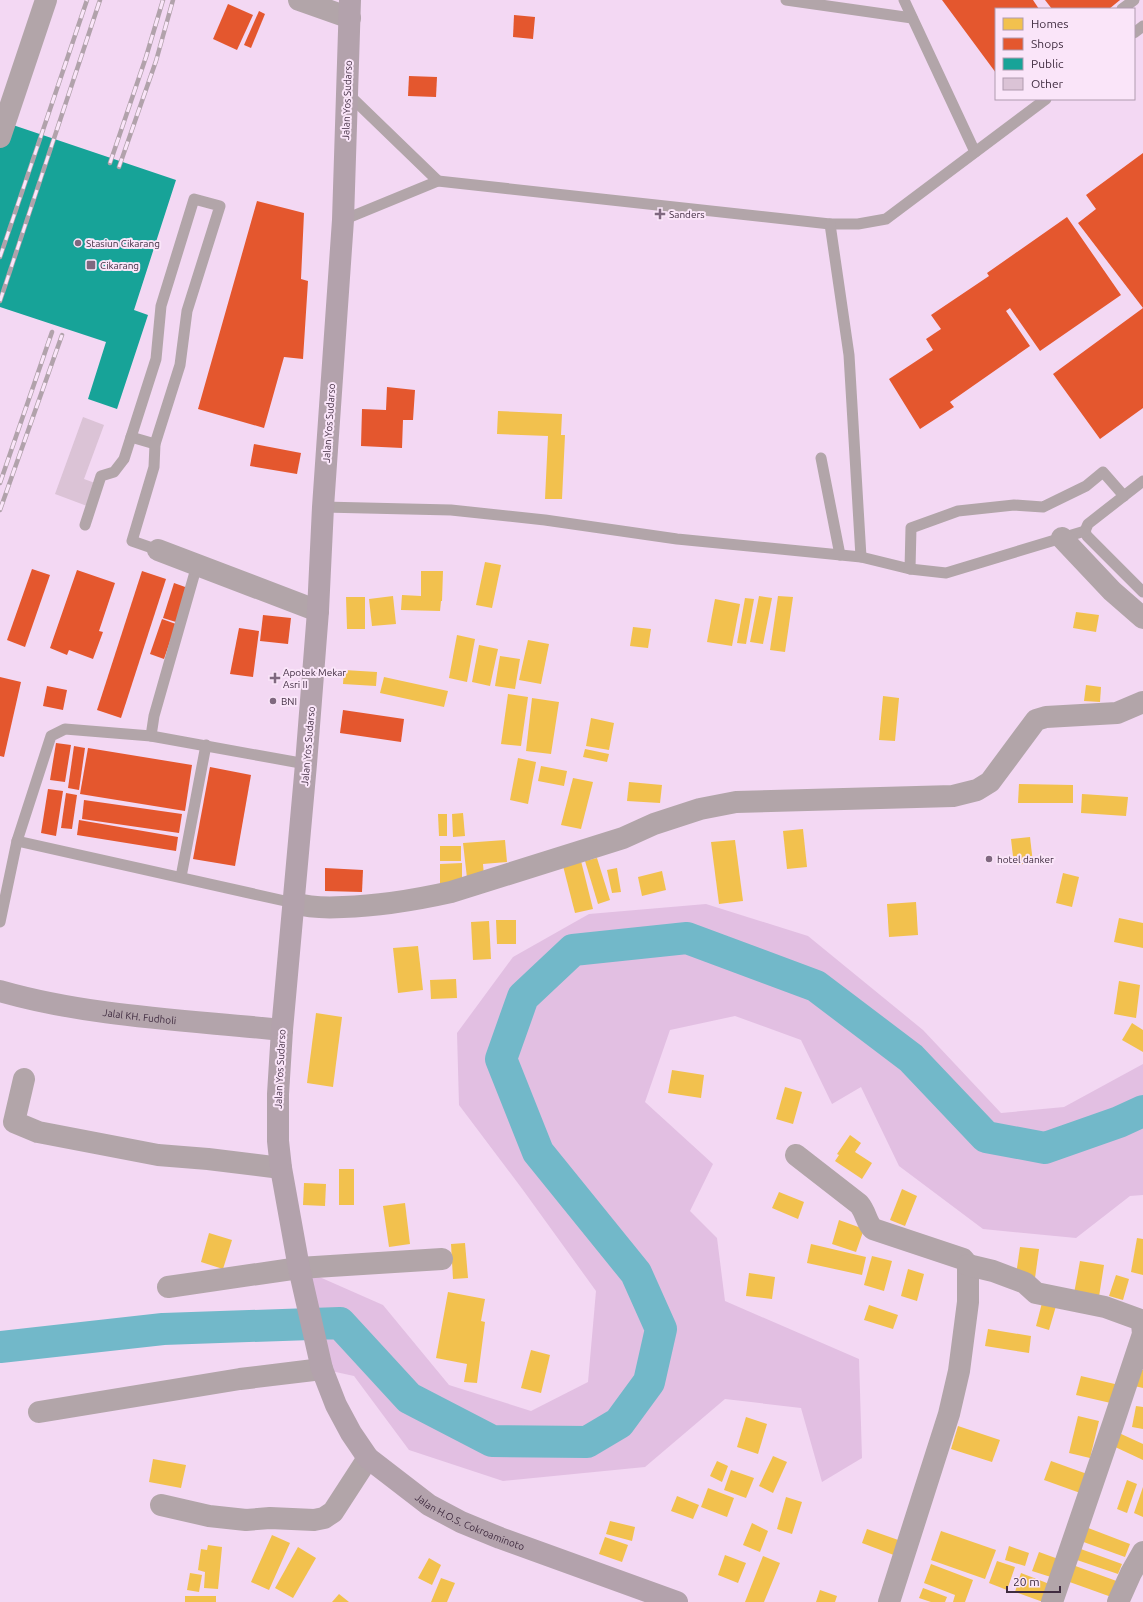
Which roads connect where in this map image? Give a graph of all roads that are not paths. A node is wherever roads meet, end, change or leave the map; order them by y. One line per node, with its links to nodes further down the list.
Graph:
1 (46, 0): 9 (street)
2 (299, 0): 7 (street)
3 (786, 0): 8 (lane)
4 (904, 0): 8 (lane)
5 (1134, 0): 6 (lane)
6 (1123, 8)
7 (350, 9): 10 (highway, Jalan Yos Sudarso)
8 (912, 18): 13 (lane)
9 (8, 89): 12 (street)
10 (348, 93): 14 (lane); 15 (highway, Jalan Yos Sudarso)
11 (1045, 100): 13 (lane)
12 (0, 137)
13 (975, 152): 16 (lane)
14 (438, 181): 15 (lane); 16 (lane)
15 (343, 220): 22 (highway, Jalan Yos Sudarso)
16 (830, 224): 28 (lane)
17 (131, 437): 18 (lane); 18 (lane); 23 (lane)
18 (155, 444): 26 (lane)
19 (822, 458): 27 (lane)
20 (1143, 481): 21 (lane)
21 (1124, 496): 24 (lane); 30 (lane)
22 (323, 507): 27 (lane); 32 (highway, Jalan Yos Sudarso)
23 (85, 525)
24 (1085, 531): 25 (lane); 31 (lane)
25 (1062, 538): 30 (lane); 33 (street)
26 (158, 550): 29 (street)
27 (840, 555): 28 (lane)
28 (861, 557): 30 (lane)
29 (197, 565): 32 (street); 35 (lane)
30 (910, 569)
31 (1143, 592)
32 (318, 611): 37 (highway, Jalan Yos Sudarso)
33 (1143, 618)
34 (1143, 702): 40 (street)
35 (151, 736): 36 (lane); 38 (lane)
36 (206, 745): 37 (lane); 39 (lane)
37 (306, 764): 40 (highway, Jalan Yos Sudarso)
38 (17, 841): 39 (lane); 41 (lane)
39 (181, 878): 40 (lane)
40 (294, 903): 43 (highway, Jalan Yos Sudarso)
41 (0, 922)
42 (0, 991): 43 (main road, Jalal KH. Fudholi)
43 (282, 1030): 47 (highway, Jalan Yos Sudarso)
44 (24, 1079): 45 (street)
45 (7, 1119): 47 (street)
46 (796, 1155): 49 (street)
47 (280, 1168): 50 (highway, Jalan Yos Sudarso)
48 (442, 1259): 50 (street)
49 (968, 1265): 52 (street); 59 (street)
50 (299, 1270): 51 (street); 53 (highway, Jalan Yos Sudarso)
51 (168, 1287)
52 (1143, 1323): 60 (street)
53 (322, 1366): 54 (street); 55 (highway, Jalan H.O.S. Cokroaminoto)
54 (40, 1412)
55 (368, 1458): 56 (street); 58 (highway, Jalan H.O.S. Cokroaminoto)
56 (160, 1505)
57 (1143, 1552): 61 (street)
58 (677, 1602)
59 (889, 1602)
60 (1052, 1602)
61 (1118, 1602)

